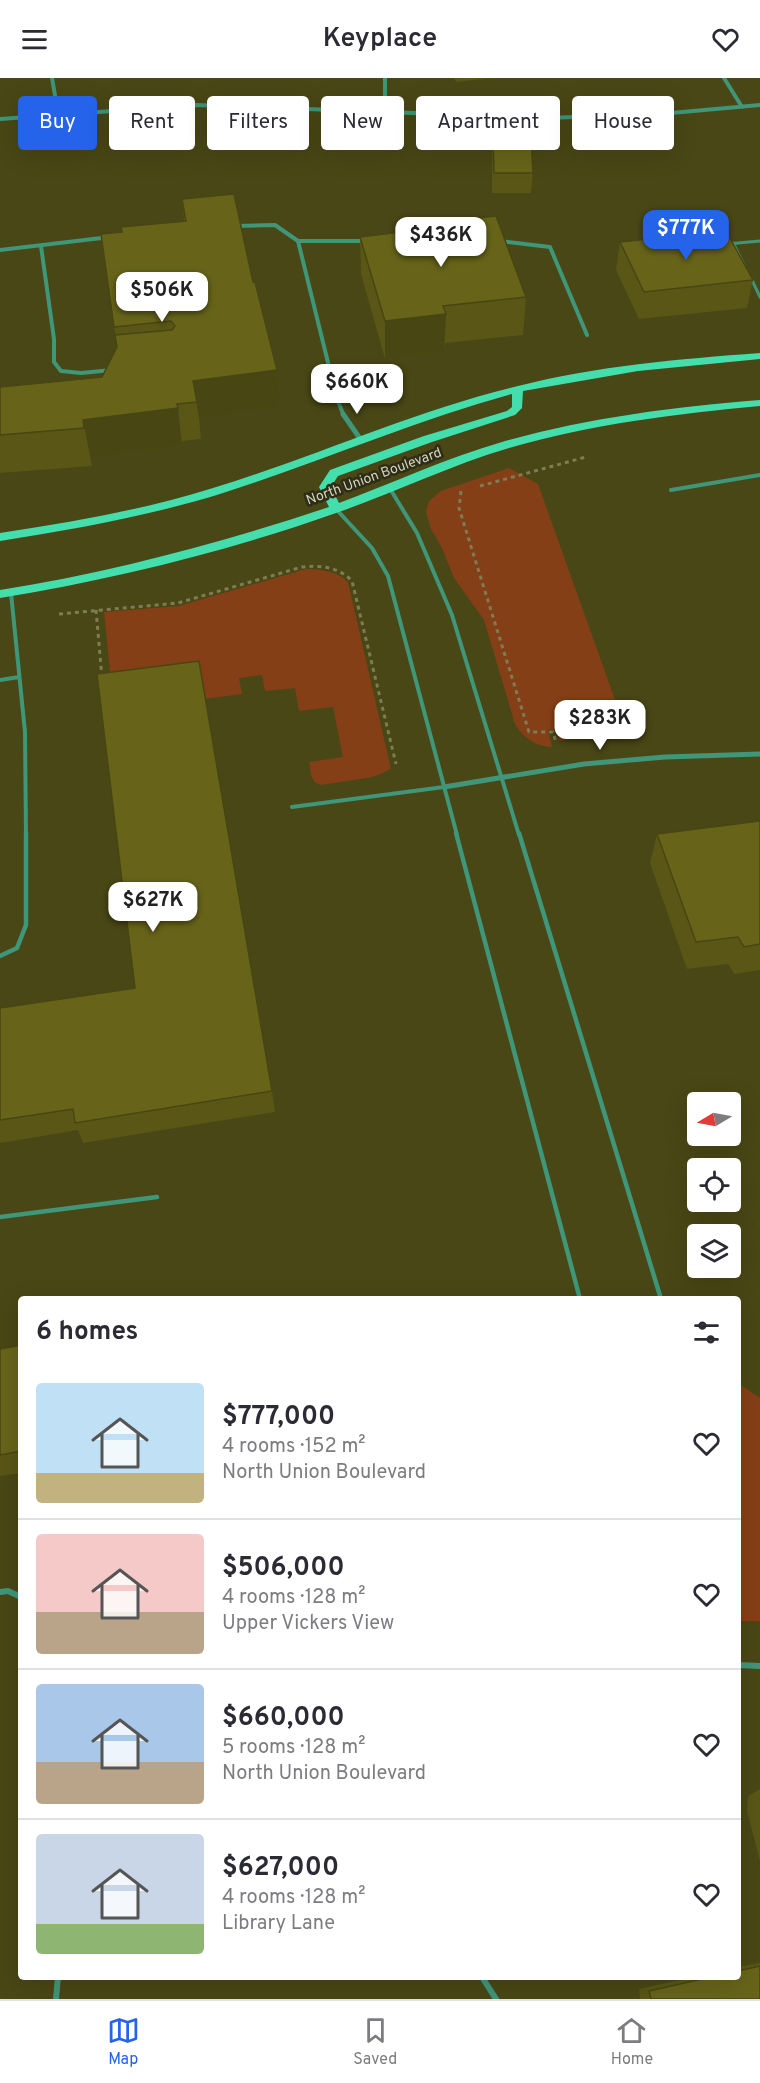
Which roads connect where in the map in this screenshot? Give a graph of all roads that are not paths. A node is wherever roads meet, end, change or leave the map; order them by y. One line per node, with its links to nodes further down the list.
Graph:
1 (52, 78): 4 (street)
2 (385, 78): 5 (street)
3 (724, 78): 7 (street)
4 (55, 96)
5 (385, 96)
6 (760, 105): 7 (street)
7 (742, 107): 10 (street)
8 (321, 109): 9 (street)
9 (97, 111)
10 (404, 112)
11 (18, 117): 12 (street)
12 (0, 119)
13 (223, 226): 15 (street)
14 (122, 236): 21 (street)
15 (298, 241): 16 (street); 31 (street)
16 (378, 241)
17 (492, 241): 26 (street)
18 (760, 241): 19 (lane)
19 (734, 243): 20 (lane); 23 (lane)
20 (722, 244)
21 (41, 246): 22 (street); 28 (street)
22 (0, 250)
23 (744, 265)
24 (749, 275): 25 (lane)
25 (760, 297)
26 (587, 335)
27 (760, 356): 29 (main road)
28 (117, 370)
29 (519, 389): 31 (main road); 35 (main road)
30 (760, 403): 33 (main road, North Union Boulevard)
31 (361, 440): 36 (main road)
32 (760, 475): 34 (lane)
33 (389, 487): 35 (main road, North Union Boulevard); 41 (lane)
34 (671, 490)
35 (336, 508): 37 (main road, North Union Boulevard); 42 (lane)
36 (0, 537)
37 (5, 593): 38 (lane)
38 (19, 676): 39 (lane); 44 (lane)
39 (0, 680)
40 (760, 754): 41 (street)
41 (501, 778): 42 (street); 48 (lane)
42 (444, 787): 43 (lane); 47 (lane)
43 (292, 807)
44 (0, 956)
45 (157, 1197): 46 (lane)
46 (0, 1217)
47 (579, 1296)
48 (660, 1296)
49 (0, 1592): 50 (lane)
50 (18, 1596)
51 (741, 1665): 52 (lane)
52 (760, 1666)
53 (58, 1980): 55 (lane)
54 (484, 1980): 56 (lane)
55 (56, 1999)
56 (496, 1999)

